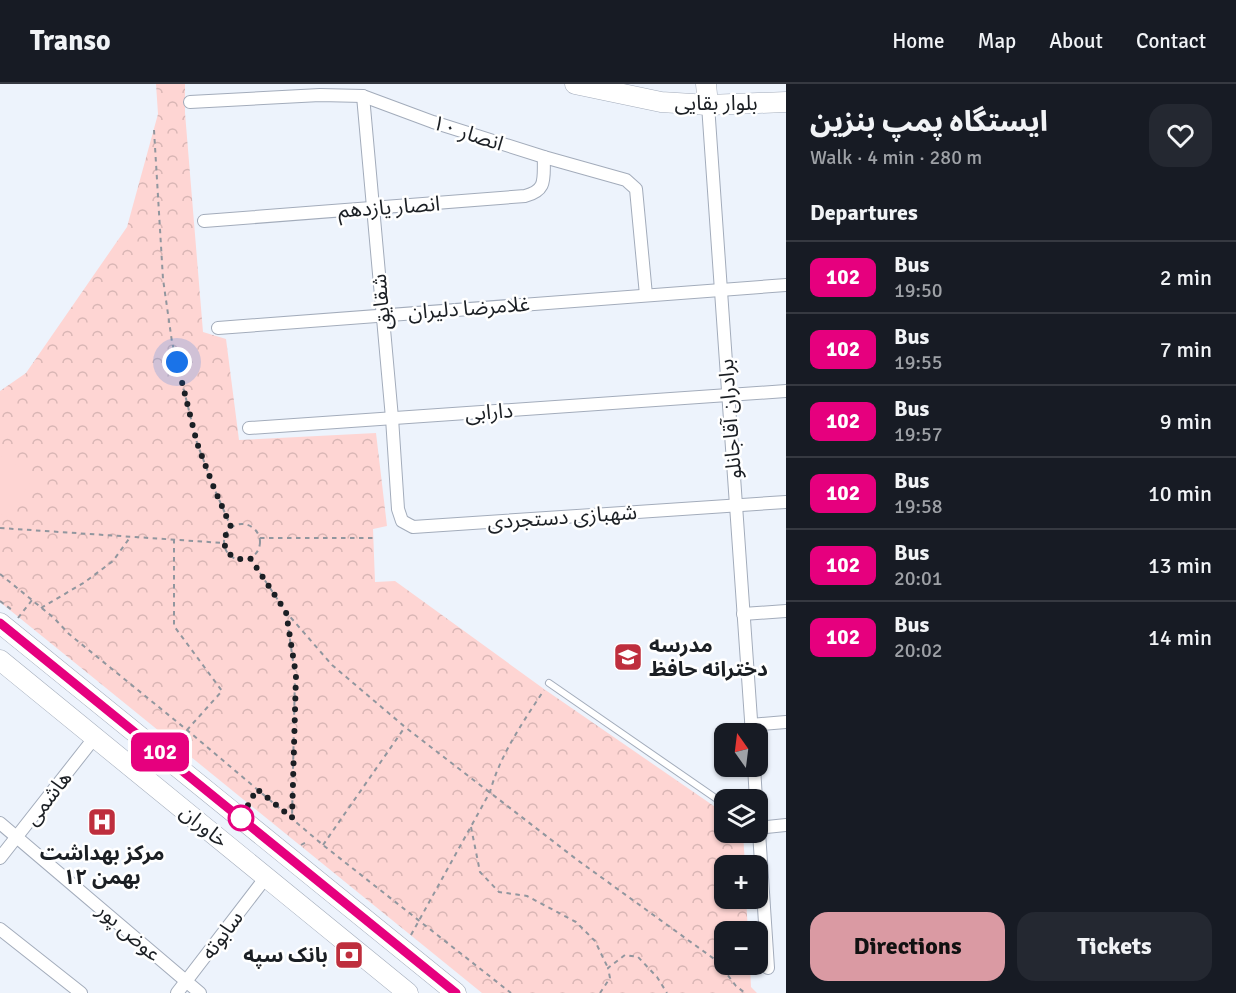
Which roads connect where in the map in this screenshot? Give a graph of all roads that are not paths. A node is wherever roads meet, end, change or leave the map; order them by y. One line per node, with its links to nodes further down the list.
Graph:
1 (575, 84): 7 (main road, بلوار بقایی)
2 (706, 84): 7 (main road)
3 (298, 90): 4 (street, انصار ۱۰); 5 (street, انصار ۱۰)
4 (363, 96): 8 (street, انصار ۱۰); 9 (street, شقایق)
5 (190, 102)
6 (786, 102): 7 (main road, بلوار بقایی)
7 (708, 105): 12 (street, برادران آقاجانلو)
8 (544, 157): 9 (street, انصار یازدهم); 13 (street, انصار ۱۰)
9 (373, 208): 10 (street, انصار یازدهم); 14 (street, شقایق)
10 (204, 221)
11 (786, 285): 12 (street, غلامرضا دلیران)
12 (721, 290): 13 (street, غلامرضا دلیران); 17 (street, برادران آقاجانلو)
13 (646, 295): 14 (street, غلامرضا دلیران)
14 (383, 315): 15 (street, غلامرضا دلیران); 18 (street, شقایق)
15 (218, 328)
16 (786, 391): 17 (street, دارابی)
17 (728, 395): 18 (street, دارابی); 21 (street, برادران آقاجانلو)
18 (392, 418): 19 (street, دارابی); 22 (street, شقایق)
19 (249, 428)
20 (786, 501): 21 (street, شهبازی دستجردی)
21 (736, 506): 22 (street, شهبازی دستجردی); 24 (street, برادران آقاجانلو)
22 (398, 509)
23 (786, 611): 24 (street)
24 (743, 614): 28 (street, برادران آقاجانلو)
25 (0, 623): 47 (main road, خاوران)
26 (0, 660): 31 (main road, خاوران)
27 (549, 682): 32 (lane)
28 (751, 723)
29 (786, 723): 30 (street)
30 (768, 726)
31 (95, 737): 36 (street, هاشمی); 39 (main road, خاوران)
32 (714, 797)
33 (0, 823): 36 (street, عوض پور)
34 (786, 825): 35 (street)
35 (768, 826)
36 (17, 836): 38 (street, هاشمی); 42 (street, عوض پور)
37 (759, 843): 40 (street)
38 (0, 858)
39 (266, 876): 42 (street, سابوته); 43 (main road, خاوران)
40 (765, 921)
41 (0, 929): 44 (street)
42 (186, 981): 45 (street, سابوته); 46 (street, عوض پور)
43 (403, 991)
44 (81, 993)
45 (177, 993)
46 (200, 993)
47 (456, 993)

